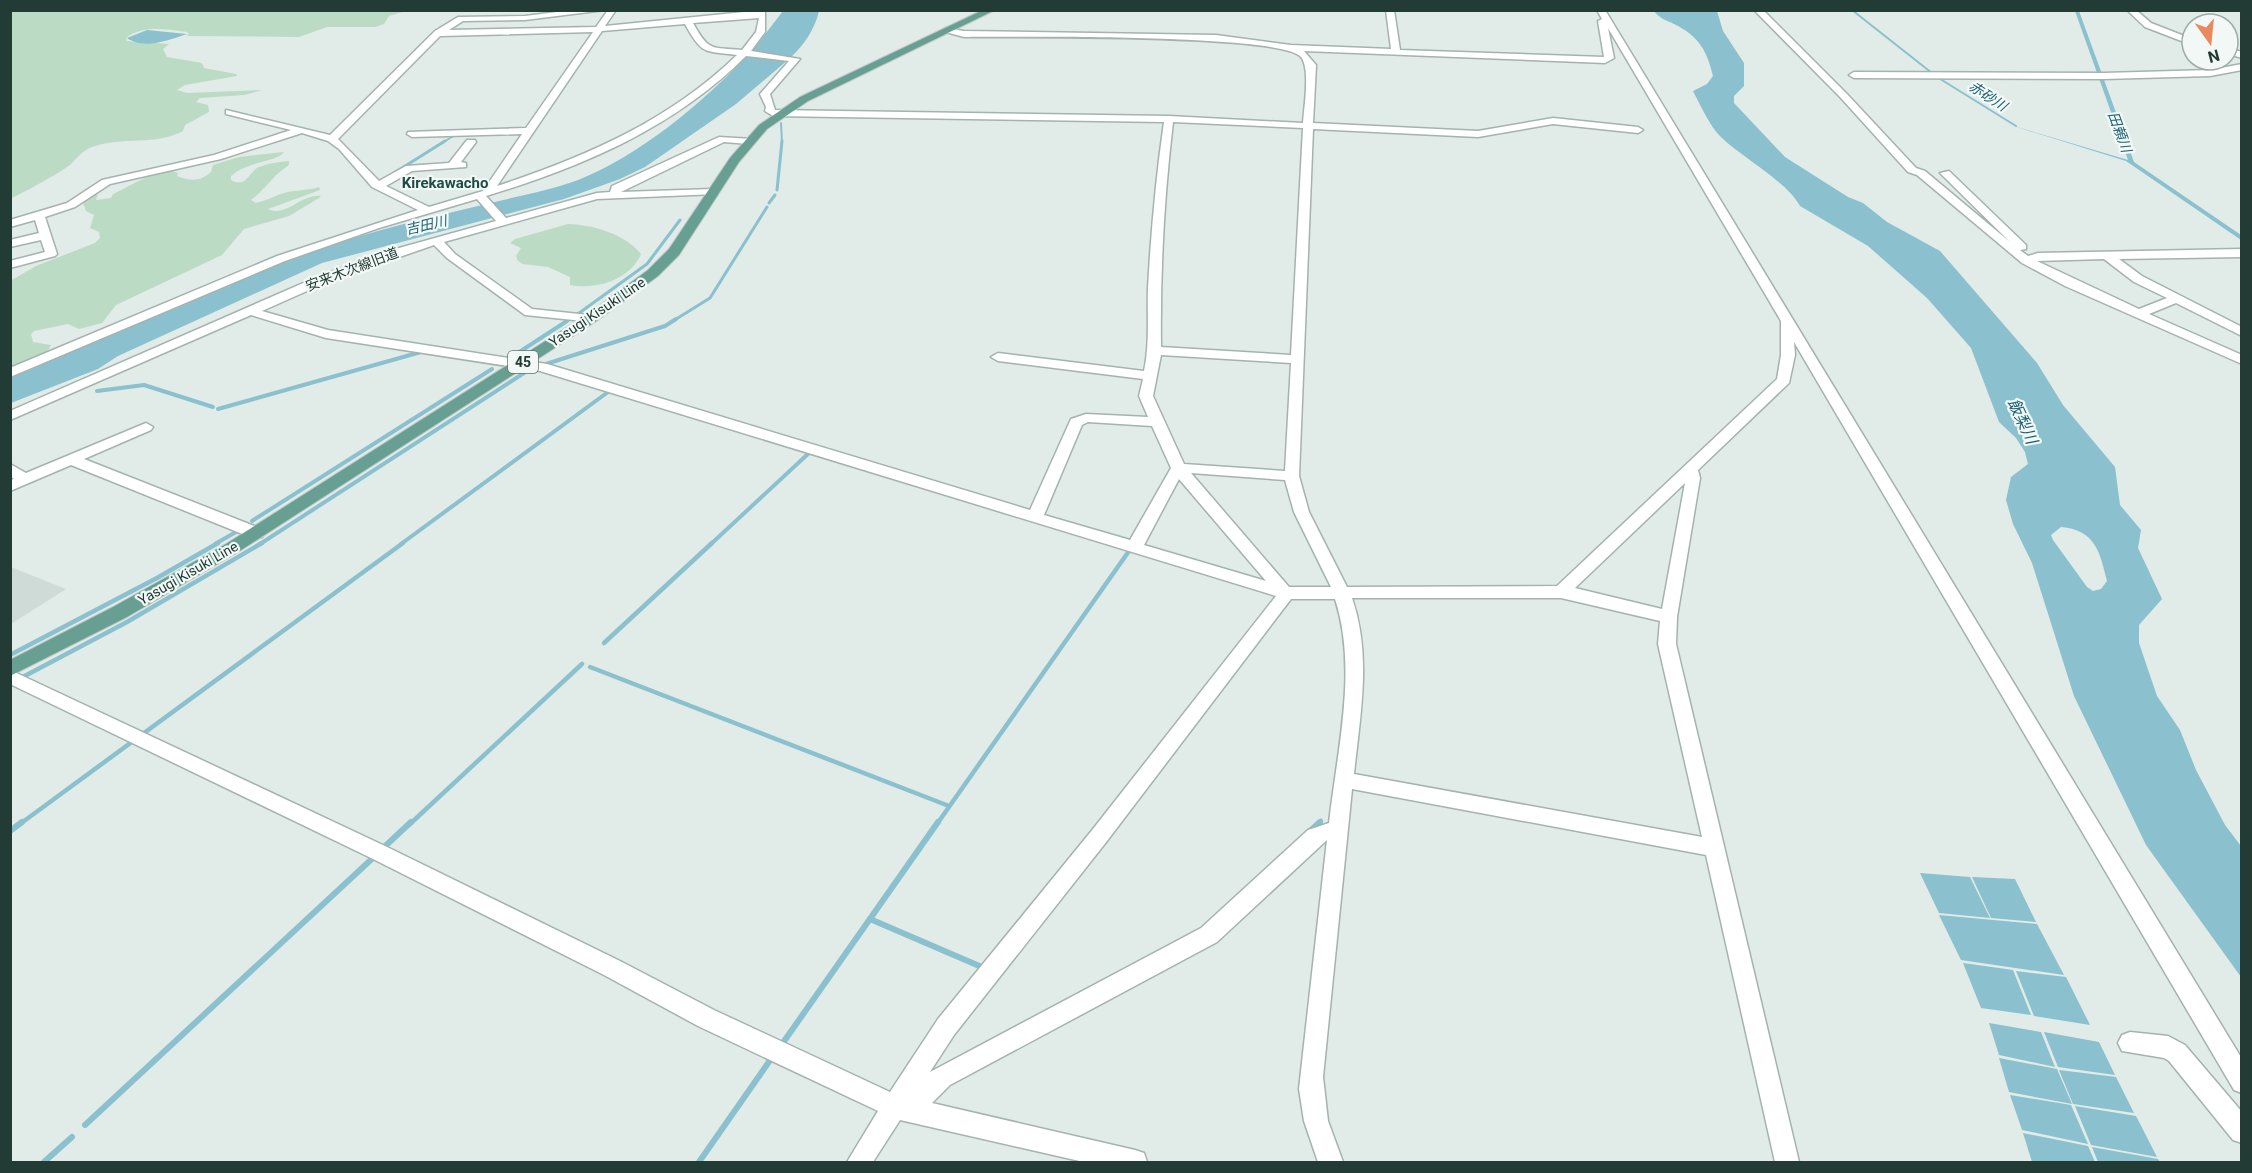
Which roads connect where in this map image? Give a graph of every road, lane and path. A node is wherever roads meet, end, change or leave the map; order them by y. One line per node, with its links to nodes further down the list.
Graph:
1 (601, 10): 12 (street)
2 (612, 10): 10 (street)
3 (991, 10): 11 (main road, Yasugi Kisuki Line / 45)
4 (1390, 10): 15 (street)
5 (1758, 10): 44 (street)
6 (2131, 10): 13 (street)
7 (1601, 11): 15 (street); 50 (street)
8 (762, 13): 9 (street); 16 (street)
9 (689, 23): 10 (street); 16 (street)
10 (599, 29): 12 (street); 25 (street)
11 (946, 31): 14 (street); 20 (main road, Yasugi Kisuki Line / 45)
12 (438, 33): 27 (street)
13 (2180, 38)
14 (1291, 48): 15 (street); 22 (street)
15 (1396, 51)
16 (746, 54): 20 (street); 33 (street)
17 (2241, 67): 18 (street)
18 (1854, 75)
19 (229, 112): 23 (street)
20 (781, 113): 21 (street); 28 (main road, Yasugi Kisuki Line / 45)
21 (1169, 119): 22 (street); 52 (street)
22 (1308, 126): 24 (street); 54 (street)
23 (302, 130): 27 (street); 36 (street)
24 (1638, 130)
25 (527, 131): 26 (street); 33 (street)
26 (412, 134)
27 (332, 138): 31 (street)
28 (749, 141): 32 (main road, Yasugi Kisuki Line / 45); 34 (street)
29 (471, 142): 31 (street)
30 (1945, 173): 44 (street)
31 (378, 186): 35 (street)
32 (713, 192): 34 (street, 安来木次線旧道); 49 (main road, Yasugi Kisuki Line / 45)
33 (482, 194): 35 (street); 37 (street)
34 (615, 194): 37 (street, 安来木次線旧道)
35 (427, 210): 57 (street)
36 (39, 216): 38 (street); 39 (street)
37 (502, 219): 40 (street, 安来木次線旧道)
38 (10, 224)
39 (46, 235): 41 (street); 45 (street)
40 (435, 240): 47 (street, 安来木次線旧道); 49 (street)
41 (10, 244)
42 (2241, 253): 43 (street)
43 (2107, 256): 44 (street); 46 (street)
44 (2030, 259): 48 (street)
45 (10, 265)
46 (2176, 299): 48 (street); 51 (street)
47 (250, 311): 56 (street); 59 (street, 安来木次線旧道)
48 (2138, 314): 55 (street)
49 (589, 319): 56 (main road, Yasugi Kisuki Line / 45)
50 (1786, 319): 65 (street); 82 (street)
51 (2241, 332)
52 (1155, 351): 54 (street); 58 (street)
53 (998, 357): 58 (street)
54 (1297, 359): 66 (street)
55 (2241, 360)
56 (521, 363): 69 (street); 70 (main road, Yasugi Kisuki Line / 45)
57 (10, 373)
58 (1151, 376): 60 (street)
59 (10, 416)
60 (1157, 422): 64 (street); 69 (street)
61 (146, 427): 62 (street)
62 (72, 460): 67 (street); 70 (street)
63 (10, 468): 67 (street)
64 (1178, 468): 66 (street); 71 (street); 74 (street)
65 (1691, 470): 73 (street); 75 (street)
66 (1292, 476): 72 (street)
67 (25, 480): 68 (street)
68 (10, 486)
69 (1035, 519): 71 (street)
70 (256, 533): 76 (main road, Yasugi Kisuki Line / 45)
71 (1134, 548): 74 (street)
72 (1342, 592): 73 (street); 74 (street); 78 (street)
73 (1561, 592): 75 (street)
74 (1285, 593): 83 (street)
75 (1669, 617): 80 (street)
76 (10, 669)
77 (10, 676): 83 (street)
78 (1344, 780): 79 (street); 80 (street)
79 (1337, 828): 83 (street); 87 (street)
80 (1713, 848): 88 (street)
81 (2130, 1043): 84 (street)
82 (2241, 1082)
83 (906, 1109): 85 (street); 86 (street)
84 (2241, 1131)
85 (859, 1162)
86 (1135, 1162)
87 (1330, 1162)
88 (1787, 1162)

